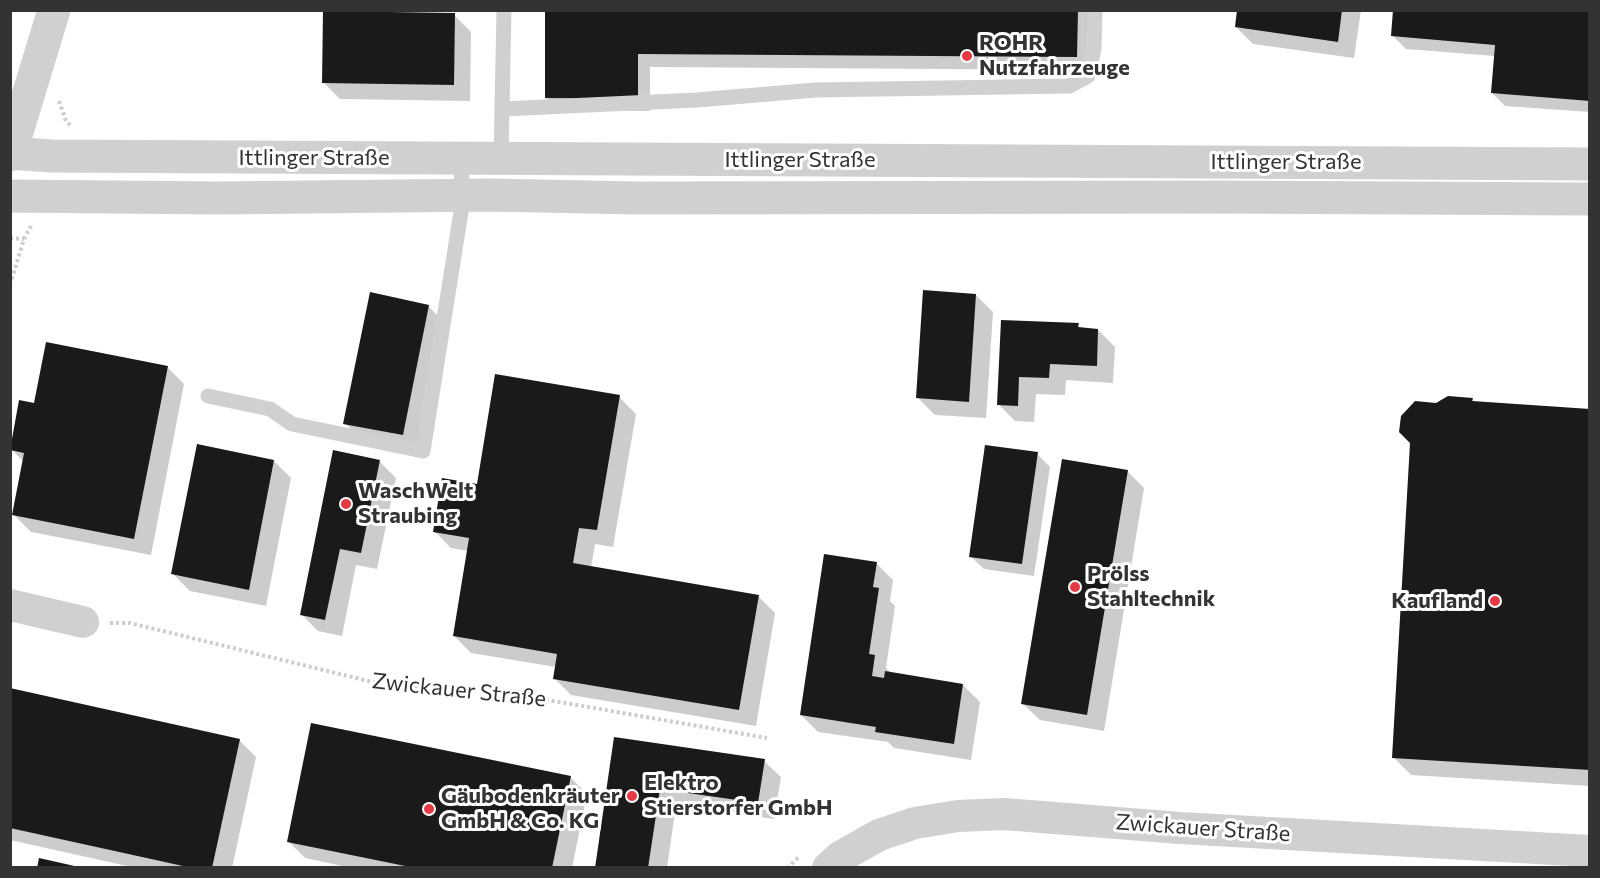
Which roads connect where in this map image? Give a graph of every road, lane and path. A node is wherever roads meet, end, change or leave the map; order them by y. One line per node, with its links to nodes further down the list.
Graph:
1 (54, 10): 5 (street)
2 (504, 10): 4 (lane)
3 (1095, 10): 4 (lane)
4 (502, 109): 7 (lane)
5 (11, 154): 6 (street, Ittlinger Straße)
6 (462, 158): 7 (street, Ittlinger Straße); 9 (lane)
7 (501, 158): 8 (street, Ittlinger Straße)
8 (1590, 164)
9 (462, 195): 10 (street, Ittlinger Straße); 11 (street, Ittlinger Straße); 14 (lane)
10 (10, 196)
11 (1590, 200)
12 (10, 238): 13 (path)
13 (24, 240)
14 (208, 396)
15 (10, 605): 16 (street)
16 (83, 622): 17 (path, Zwickauer Straße)
17 (767, 738)
18 (1590, 851): 19 (street, Zwickauer Straße)
19 (828, 867)

